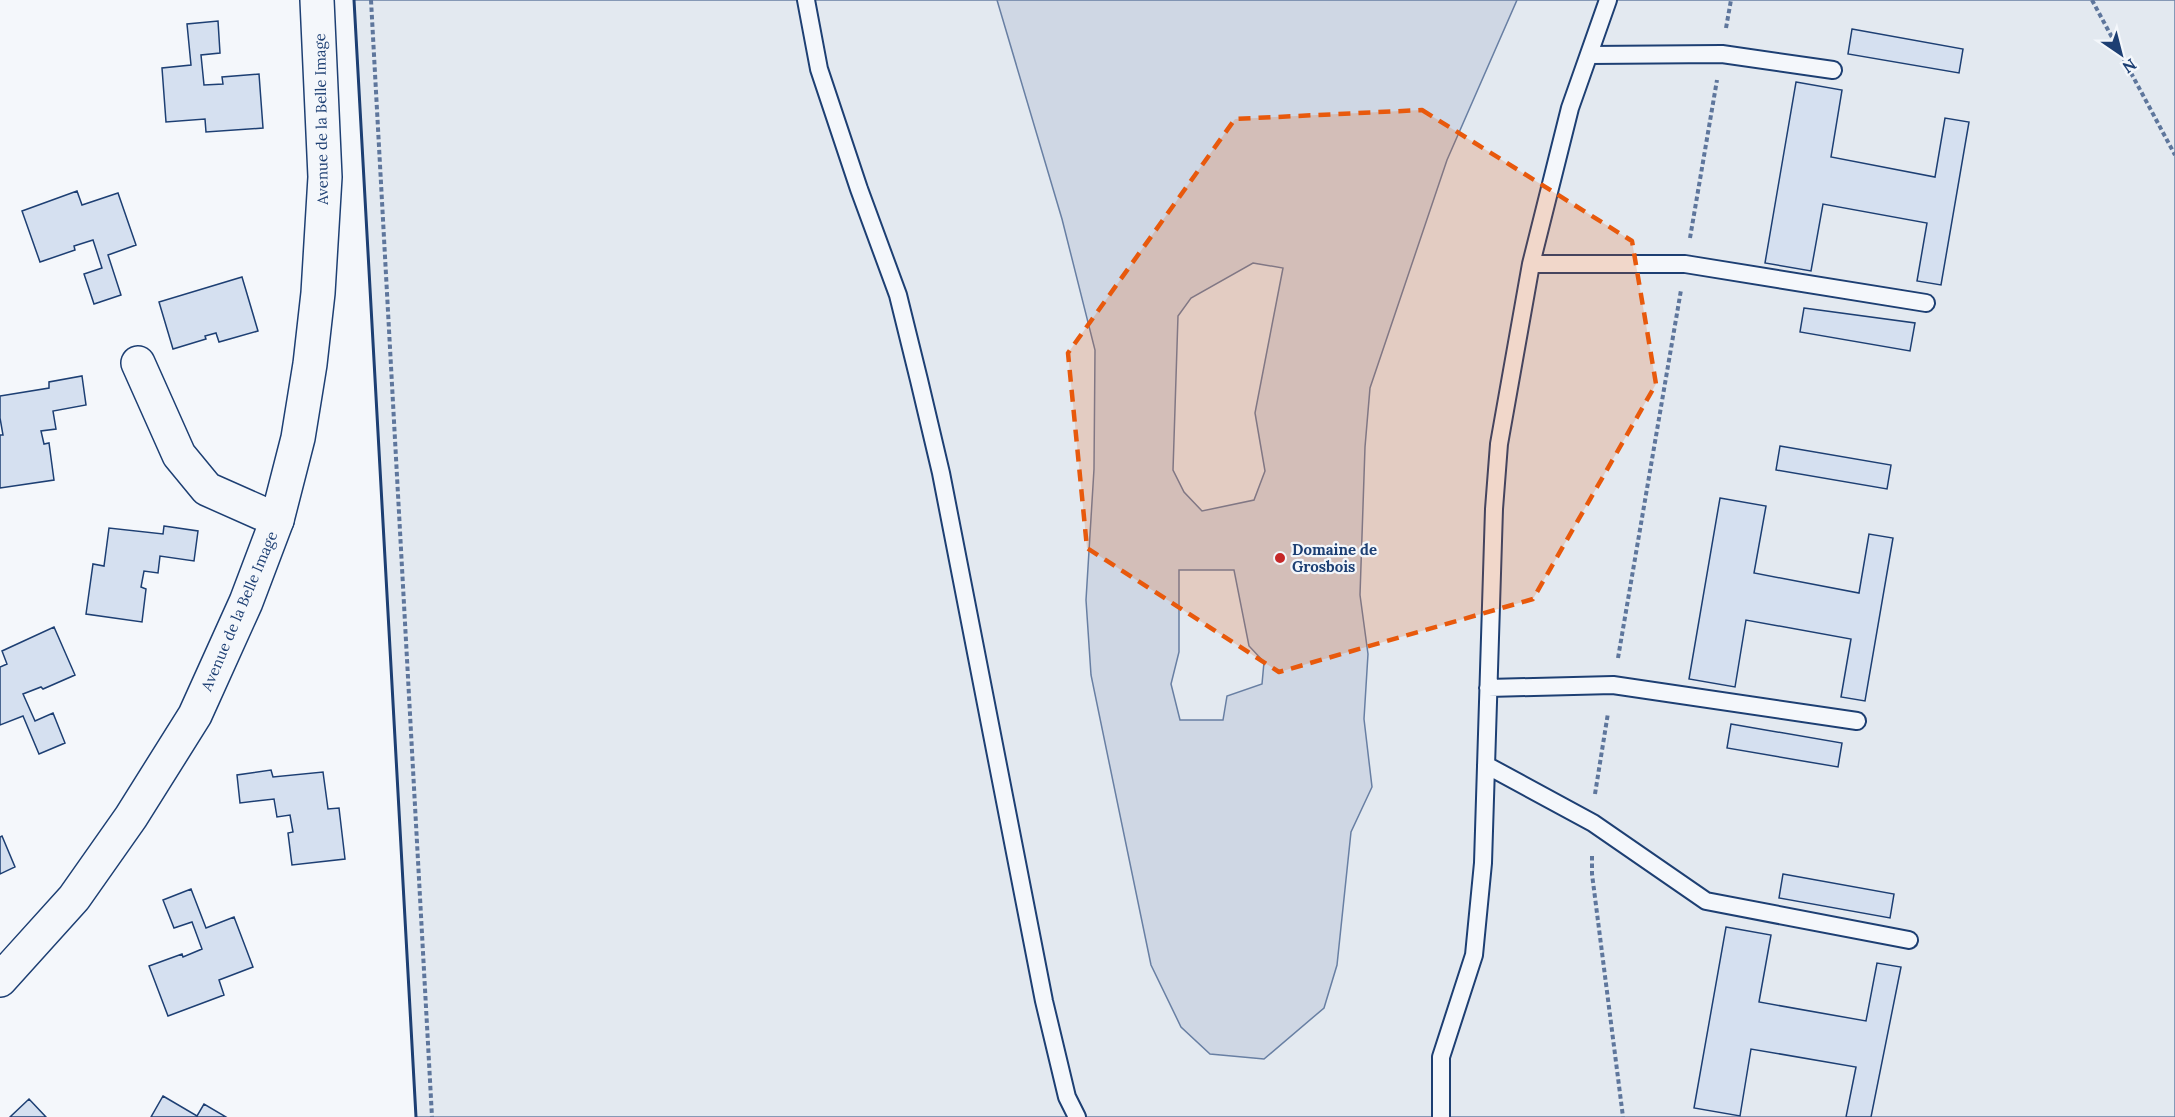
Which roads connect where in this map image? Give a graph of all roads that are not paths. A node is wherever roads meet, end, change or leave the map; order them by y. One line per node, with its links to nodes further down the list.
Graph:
1 (317, 0): 9 (street, Avenue de la Belle Image)
2 (806, 0): 15 (lane)
3 (1608, 0): 4 (lane)
4 (1589, 55): 5 (lane); 6 (lane)
5 (1833, 70)
6 (1531, 264): 7 (lane); 10 (lane)
7 (1926, 303)
8 (138, 363): 9 (street)
9 (277, 520): 14 (street, Avenue de la Belle Image)
10 (1488, 688): 11 (lane); 12 (lane)
11 (1857, 721)
12 (1486, 765): 13 (lane); 16 (lane)
13 (1909, 940)
14 (0, 980)
15 (1077, 1117)
16 (1442, 1117)

